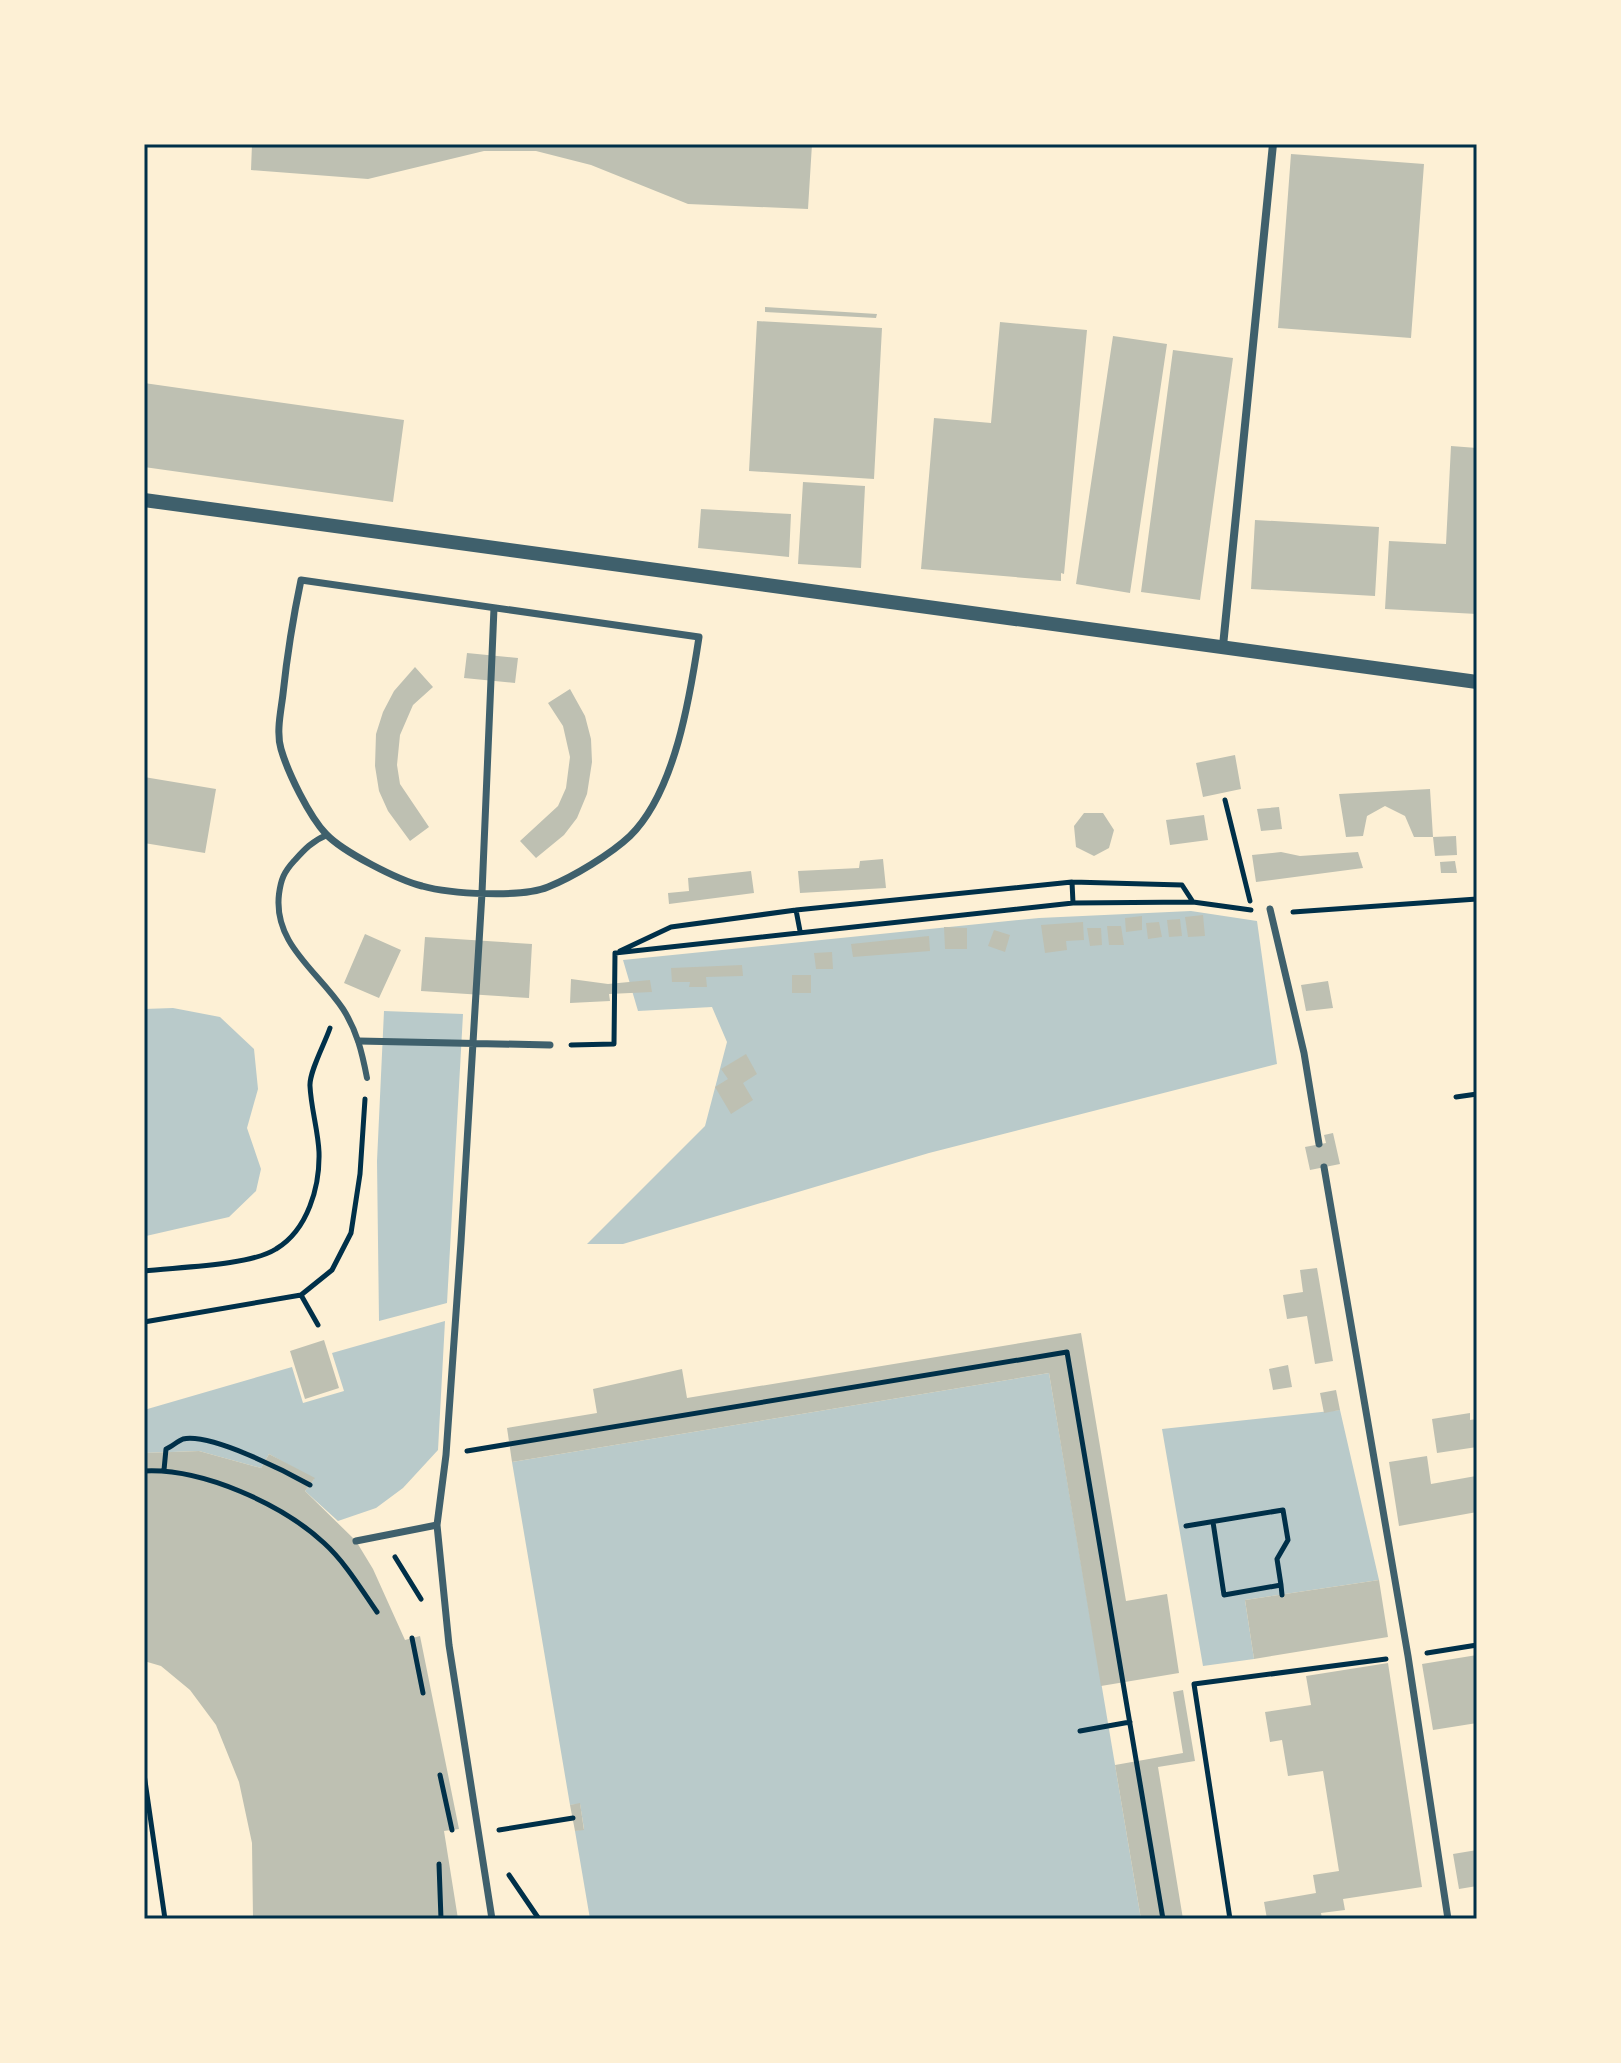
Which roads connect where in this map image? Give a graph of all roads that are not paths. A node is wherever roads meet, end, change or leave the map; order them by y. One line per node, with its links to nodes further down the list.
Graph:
1 (1273, 144): 4 (street)
2 (144, 500): 4 (street)
3 (494, 608): 6 (street); 7 (street); 7 (street)
4 (1223, 646): 5 (street)
5 (1477, 682)
6 (327, 835): 7 (street); 9 (lane)
7 (482, 893): 10 (street)
8 (1270, 909): 13 (street)
9 (359, 1041): 10 (street); 12 (lane)
10 (473, 1044): 11 (street); 15 (street)
11 (550, 1045)
12 (367, 1078)
13 (1319, 1144)
14 (1324, 1167): 18 (street)
15 (437, 1525): 16 (street); 17 (street)
16 (356, 1541)
17 (492, 1919)
18 (1448, 1919)

